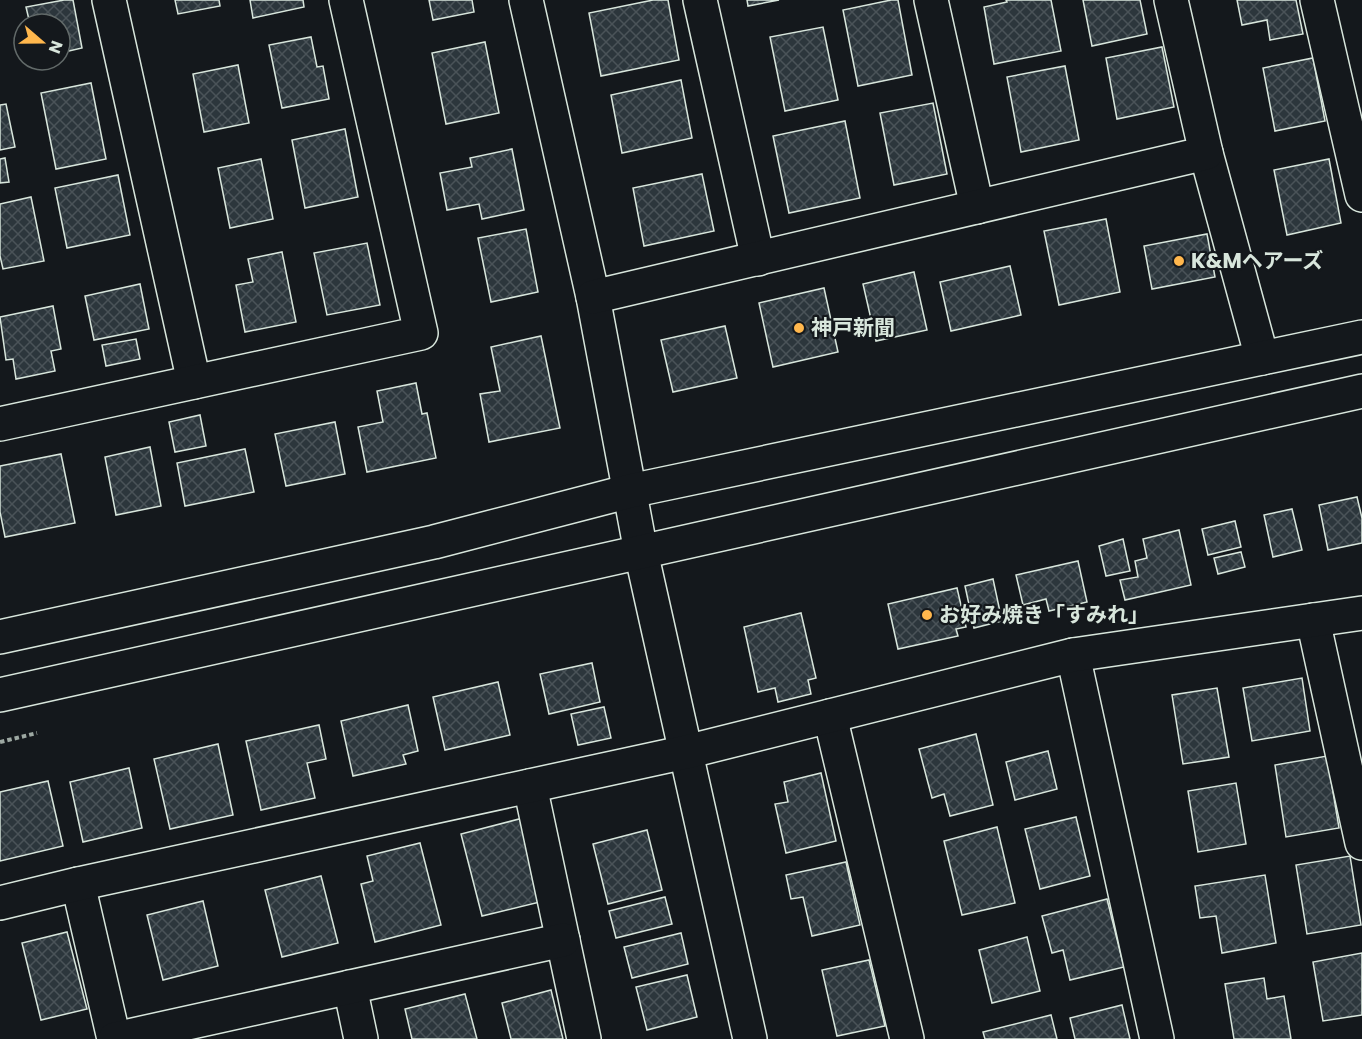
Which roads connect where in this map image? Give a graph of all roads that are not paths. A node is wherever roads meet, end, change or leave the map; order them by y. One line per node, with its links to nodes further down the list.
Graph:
1 (109, 0): 15 (street)
2 (346, 0): 15 (street)
3 (526, 0): 12 (street)
4 (700, 0): 11 (street)
5 (932, 0): 10 (street)
6 (1171, 0): 8 (street)
7 (1317, 0): 9 (street)
8 (1206, 153): 10 (street); 14 (street)
9 (1362, 195)
10 (977, 207): 11 (street)
11 (759, 258): 12 (street)
12 (593, 297): 18 (street)
13 (1362, 337): 14 (street)
14 (1262, 358): 18 (street)
15 (194, 382): 17 (street)
16 (1362, 391): 19 (street)
17 (0, 424)
18 (630, 491): 19 (street); 22 (street)
19 (641, 552): 24 (street); 26 (street)
20 (1362, 613): 21 (street)
21 (1313, 620): 23 (street); 28 (street)
22 (0, 637)
23 (1073, 655): 25 (street); 38 (street)
24 (0, 695)
25 (831, 716): 26 (street); 37 (street)
26 (686, 752): 27 (street); 36 (street)
27 (530, 786): 29 (street); 31 (street)
28 (1362, 843)
29 (78, 884): 30 (street); 33 (street)
30 (0, 903)
31 (563, 939): 32 (street); 35 (street)
32 (350, 987): 33 (street); 34 (street)
33 (115, 1039)
34 (361, 1039)
35 (584, 1039)
36 (750, 1039)
37 (907, 1039)
38 (1157, 1039)

